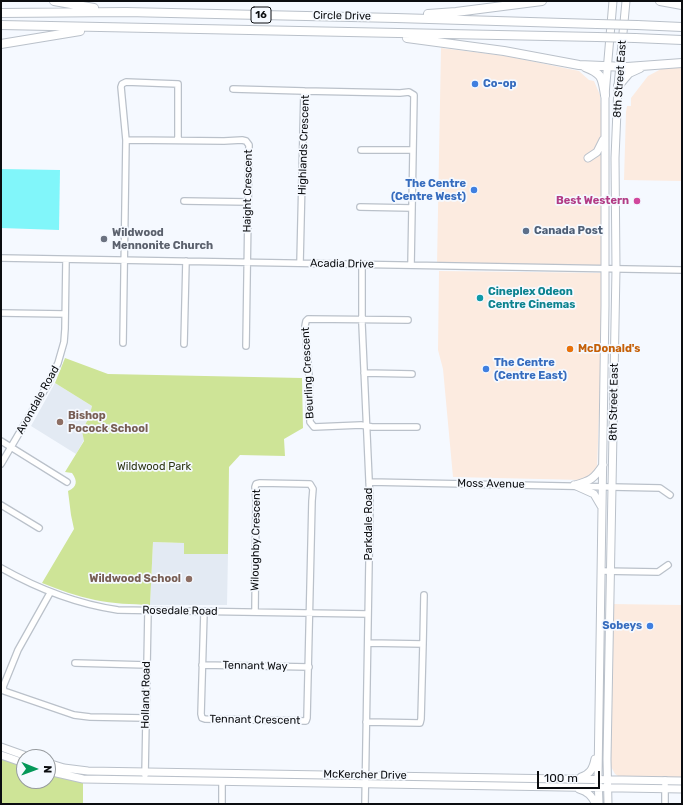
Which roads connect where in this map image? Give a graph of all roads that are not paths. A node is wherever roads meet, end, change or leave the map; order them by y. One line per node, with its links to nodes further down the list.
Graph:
1 (54, 1): 9 (highway)
2 (542, 1): 11 (highway)
3 (613, 1): 20 (main road, 8th Street East)
4 (626, 1): 22 (main road, 8th Street East)
5 (656, 1): 7 (highway)
6 (660, 1): 7 (highway)
7 (670, 3): 8 (highway)
8 (682, 5)
9 (126, 12): 10 (highway, Circle Drive / 16); 11 (highway, Circle Drive / 16)
10 (1, 13)
11 (396, 18): 13 (highway, Circle Drive / 16, bridge)
12 (1, 25): 14 (highway, Circle Drive / 16)
13 (682, 27)
14 (173, 29): 15 (highway, Circle Drive / 16); 17 (highway)
15 (342, 31): 16 (highway, Circle Drive / 16, bridge); 19 (highway)
16 (682, 40)
17 (1, 44)
18 (682, 63): 21 (highway)
19 (579, 65): 20 (highway); 26 (highway)
20 (607, 66): 22 (highway); 26 (main road, 8th Street East)
21 (644, 66): 22 (highway); 23 (highway)
22 (620, 67): 23 (main road, 8th Street East)
23 (618, 86): 46 (main road, 8th Street East)
24 (233, 89): 25 (street)
25 (304, 91): 31 (street, Highlands Crescent); 42 (street, Highlands Crescent)
26 (605, 95): 27 (main road, 8th Street East)
27 (604, 138): 32 (main road); 45 (main road, 8th Street East)
28 (126, 140): 29 (street, Haight Crescent); 29 (street); 39 (street)
29 (178, 140): 34 (street, Haight Crescent)
30 (361, 150): 31 (street)
31 (413, 150): 36 (street, Highlands Crescent)
32 (588, 158)
33 (184, 202): 34 (street)
34 (248, 202): 41 (street, Haight Crescent)
35 (360, 207): 36 (street)
36 (412, 208): 44 (street, Highlands Crescent)
37 (1, 258): 38 (street, Acadia Drive)
38 (66, 260): 39 (street, Acadia Drive); 49 (street, Avondale Road)
39 (124, 260): 40 (street, Acadia Drive); 52 (street)
40 (186, 261): 41 (street, Acadia Drive); 53 (street)
41 (247, 263): 42 (street, Acadia Drive); 54 (street, Haight Crescent)
42 (300, 263): 43 (street, Acadia Drive)
43 (362, 265): 44 (street, Acadia Drive); 50 (street, Parkdale Road)
44 (411, 265): 45 (street, Acadia Drive)
45 (606, 269): 46 (street, Acadia Drive); 62 (main road, 8th Street East)
46 (616, 269): 47 (street, Acadia Drive); 67 (main road, 8th Street East)
47 (682, 270)
48 (1, 313): 49 (street)
49 (65, 314): 60 (street, Avondale Road)
50 (362, 319): 51 (street); 55 (street, Parkdale Road); 57 (street, Beurling Crescent)
51 (408, 320)
52 (123, 343)
53 (184, 344)
54 (246, 346)
55 (364, 373): 56 (street); 57 (street, Parkdale Road)
56 (412, 374)
57 (367, 426): 58 (street); 64 (street, Parkdale Road)
58 (417, 428)
59 (1, 441): 60 (street)
60 (11, 448): 61 (street, Avondale Road); 63 (street)
61 (1, 464)
62 (603, 465): 65 (main road); 66 (main road, 8th Street East)
63 (67, 482)
64 (370, 482): 65 (street, Moss Avenue); 82 (street, Parkdale Road)
65 (574, 485): 66 (street, Moss Avenue); 70 (main road)
66 (602, 486): 67 (street, Moss Avenue); 70 (main road, 8th Street East)
67 (612, 486): 68 (street, Moss Avenue); 75 (main road, 8th Street East)
68 (670, 495)
69 (1, 505): 71 (street)
70 (602, 509): 74 (main road, 8th Street East)
71 (39, 528)
72 (668, 565): 75 (street)
73 (2, 569): 76 (street, Rosedale Road)
74 (601, 571): 75 (street); 91 (main road, 8th Street East)
75 (611, 571): 95 (main road, 8th Street East)
76 (50, 593): 78 (street, Rosedale Road); 89 (street)
77 (424, 595): 84 (street)
78 (148, 611): 79 (street, Rosedale Road); 86 (street, Holland Road)
79 (204, 612): 80 (street, Rosedale Road); 87 (street, Tennant Crescent)
80 (255, 612): 81 (street, Rosedale Road); 81 (street, Wiloughby Crescent)
81 (310, 613): 82 (street, Rosedale Road); 88 (street, Tennant Crescent)
82 (368, 614): 83 (street, Parkdale Road)
83 (368, 643): 84 (street); 90 (street, Parkdale Road)
84 (423, 644): 90 (street)
85 (75, 663): 86 (street)
86 (147, 665): 89 (street, Holland Road)
87 (202, 665): 88 (street, Tennant Way); 88 (street, Tennant Crescent)
88 (309, 667)
89 (145, 718): 99 (street, Holland Road)
90 (366, 722): 100 (street, Parkdale Road)
91 (598, 741): 101 (main road); 102 (main road, 8th Street East)
92 (1, 747): 93 (main road)
93 (16, 752)
94 (1, 755): 96 (main road)
95 (607, 759): 103 (main road, 8th Street East); 104 (main road)
96 (16, 760)
97 (56, 766): 99 (main road, McKercher Drive)
98 (56, 773): 99 (main road, McKercher Drive)
99 (145, 776): 100 (main road, McKercher Drive); 107 (main road, McKercher Drive)
100 (365, 776): 101 (main road, McKercher Drive); 108 (street, Parkdale Road)
101 (578, 778): 102 (main road, McKercher Drive)
102 (598, 778): 103 (main road, McKercher Drive); 110 (main road, 8th Street East)
103 (608, 779): 104 (main road, McKercher Drive); 111 (main road, 8th Street East)
104 (623, 779): 105 (main road, McKercher Drive)
105 (665, 780): 106 (main road, McKercher Drive); 113 (street)
106 (682, 780)
107 (222, 781): 108 (main road, McKercher Drive); 115 (street)
108 (365, 784): 109 (main road, McKercher Drive); 116 (street, Parkdale Road)
109 (571, 787): 110 (main road, McKercher Drive); 117 (main road)
110 (598, 788): 111 (main road, McKercher Drive); 117 (main road, 8th Street East)
111 (608, 788): 112 (main road, McKercher Drive); 118 (main road, 8th Street East)
112 (625, 788): 113 (main road, McKercher Drive); 118 (main road)
113 (665, 789): 114 (main road, McKercher Drive); 119 (street)
114 (682, 789)
115 (222, 804)
116 (365, 804)
117 (598, 804)
118 (609, 804)
119 (665, 804)

